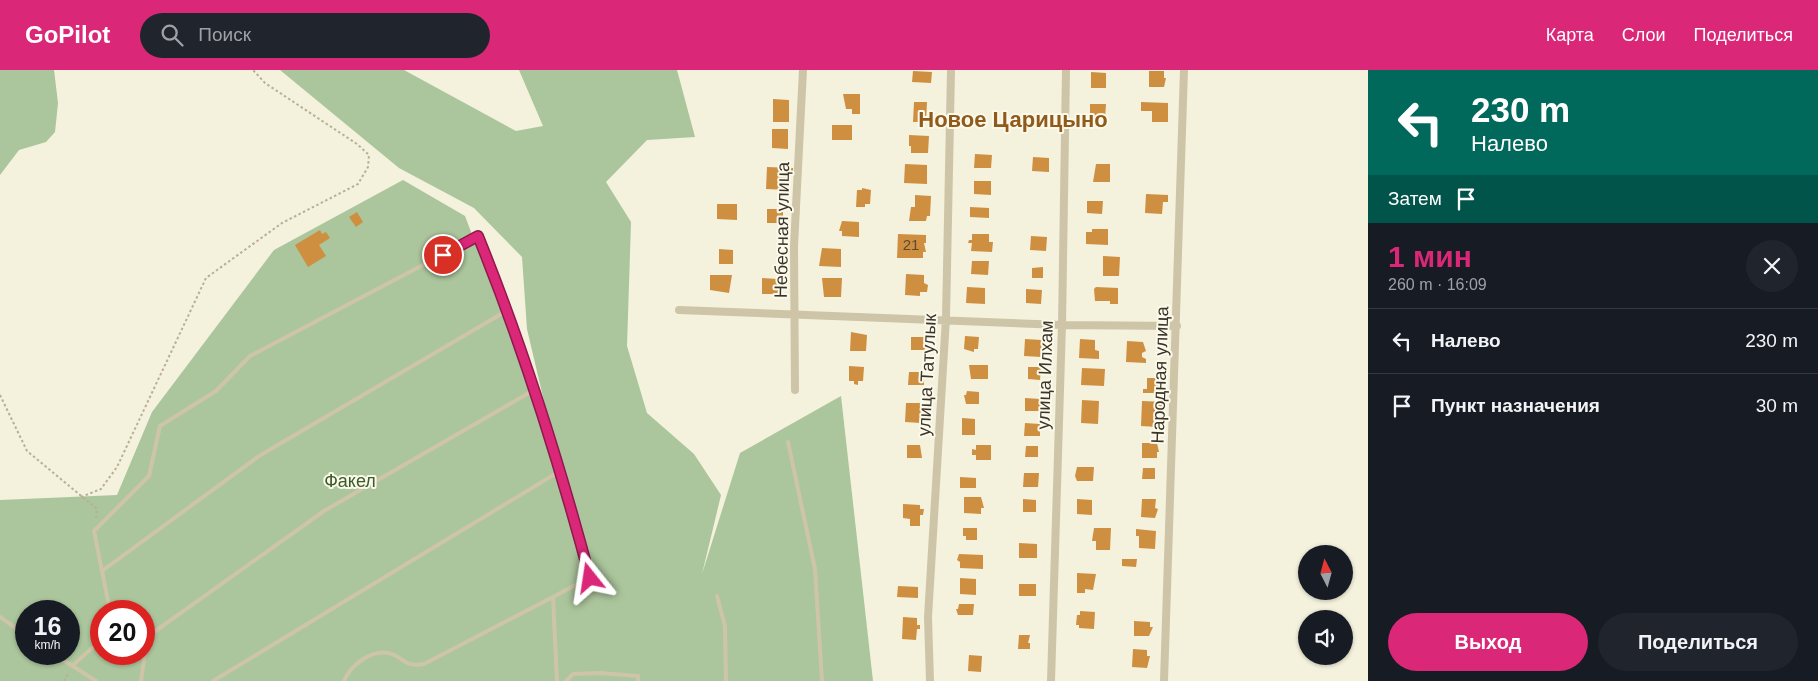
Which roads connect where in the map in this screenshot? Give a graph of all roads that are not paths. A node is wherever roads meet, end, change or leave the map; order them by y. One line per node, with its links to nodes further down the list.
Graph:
1 (802, 70): 7 (street, Небесная улица)
2 (951, 70): 8 (street, улица Татулык)
3 (1066, 70): 9 (street, улица Илхам)
4 (1184, 70): 10 (street, Народная улица)
5 (508, 310): 11 (lane); 15 (lane); 15 (lane)
6 (679, 310): 7 (street)
7 (796, 313): 8 (street); 12 (street, Небесная улица)
8 (946, 318): 9 (street); 32 (street, улица Татулык)
9 (1062, 325): 10 (street); 33 (street, улица Илхам)
10 (1177, 326): 34 (street, Народная улица)
11 (534, 390): 14 (lane); 24 (lane)
12 (795, 390)
13 (788, 442): 31 (lane)
14 (560, 471): 17 (lane); 25 (lane)
15 (102, 571): 18 (lane)
16 (717, 596): 30 (lane)
17 (553, 597): 26 (lane); 27 (lane)
18 (108, 600)
19 (0, 617): 20 (lane)
20 (15, 627)
21 (90, 650): 22 (lane)
22 (72, 666): 23 (lane)
23 (96, 681)
24 (141, 681)
25 (213, 681)
26 (344, 681)
27 (556, 681)
28 (566, 681): 29 (lane)
29 (638, 681)
30 (726, 681)
31 (822, 681)
32 (930, 681)
33 (1051, 681)
34 (1164, 681)

